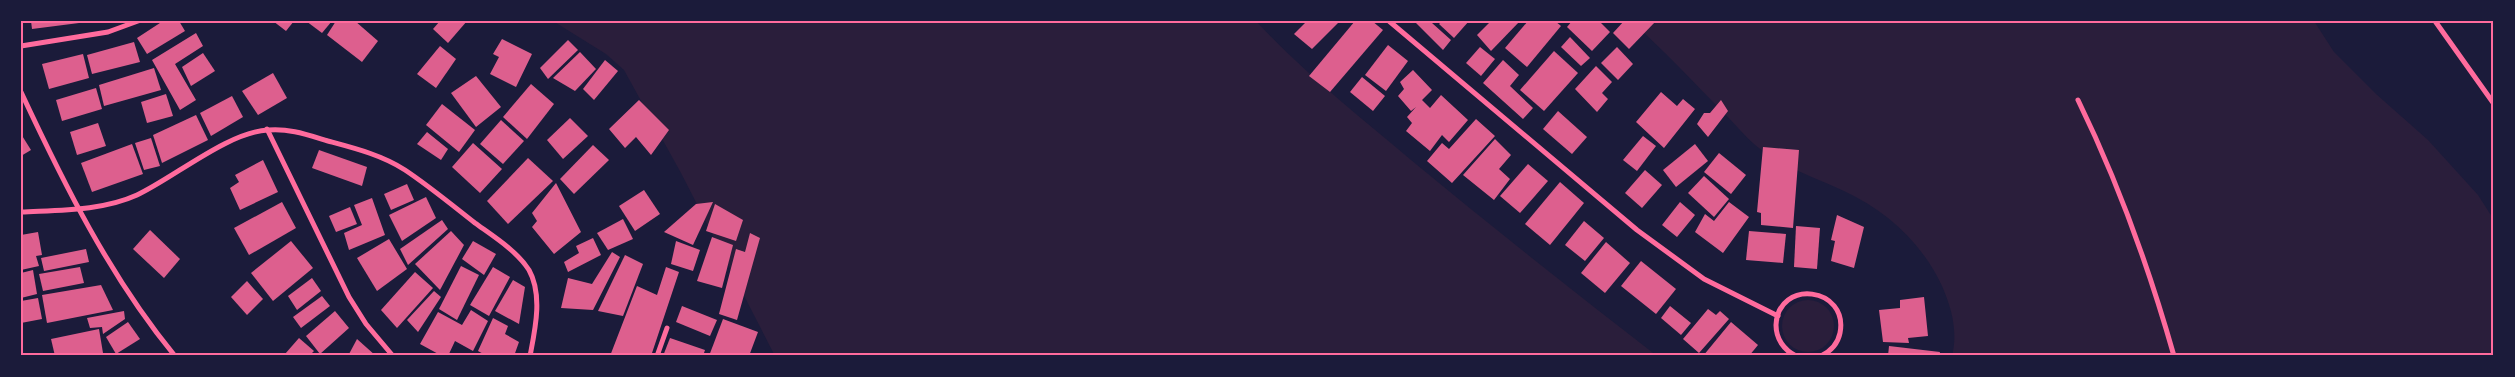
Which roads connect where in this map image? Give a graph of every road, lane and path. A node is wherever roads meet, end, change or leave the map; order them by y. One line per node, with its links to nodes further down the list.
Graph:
1 (138, 21): 4 (street)
2 (1389, 21): 11 (street)
3 (2435, 21): 7 (street)
4 (21, 46)
5 (21, 92): 9 (street)
6 (2078, 100): 19 (street)
7 (2494, 104)
8 (267, 130): 9 (street); 14 (street); 15 (street)
9 (77, 209): 10 (street); 13 (street)
10 (21, 212)
11 (1778, 316): 17 (street); 18 (street)
12 (668, 328): 16 (street)
13 (175, 356)
14 (393, 356)
15 (530, 356)
16 (657, 356)
17 (1796, 356)
18 (1821, 356)
19 (2174, 356)

